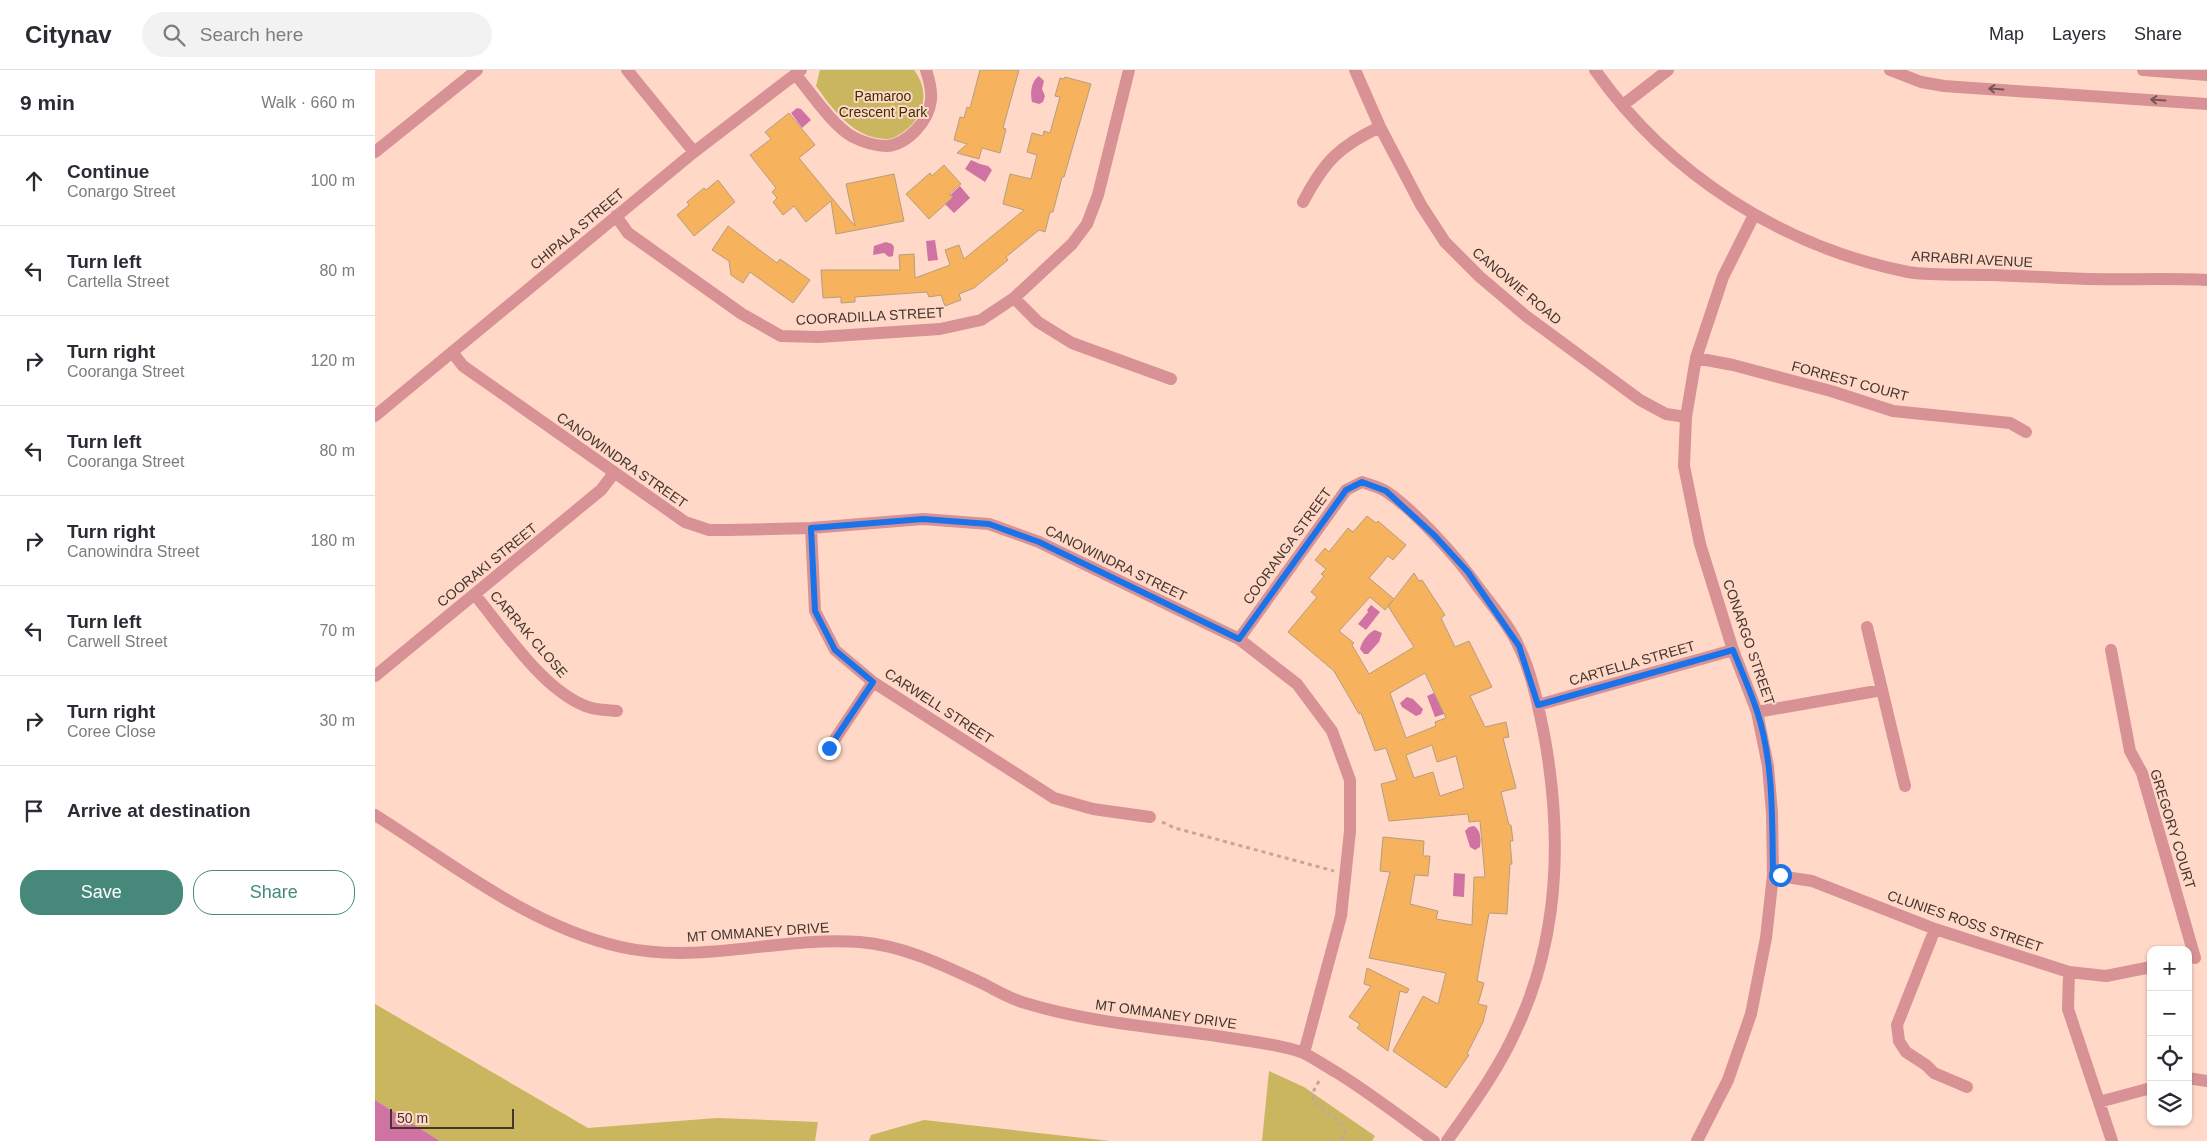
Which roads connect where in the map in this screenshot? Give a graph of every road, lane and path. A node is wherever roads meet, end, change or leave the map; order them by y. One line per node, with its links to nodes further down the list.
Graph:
1 (477, 70): 15 (street)
2 (627, 70): 16 (street)
3 (926, 70): 10 (street)
4 (1129, 70): 21 (street, COORADILLA STREET)
5 (1355, 70): 14 (street, CANOWIE ROAD)
6 (1595, 70): 13 (street, ARRABRI AVENUE)
7 (1668, 70): 13 (street)
8 (1889, 70): 12 (street, one-way to 8)
9 (2143, 70): 11 (street)
10 (798, 72): 16 (street, CHIPALA STREET)
11 (2207, 75)
12 (2207, 104)
13 (1623, 105): 18 (street, ARRABRI AVENUE)
14 (1380, 127): 17 (street); 26 (street, CANOWIE ROAD)
15 (375, 152)
16 (694, 152): 19 (street, CHIPALA STREET)
17 (1303, 202)
18 (1754, 215): 20 (street, ARRABRI AVENUE); 23 (street, CONARGO STREET)
19 (616, 216): 21 (street, COORADILLA STREET); 22 (street, CHIPALA STREET)
20 (2207, 280)
21 (1014, 298): 24 (street)
22 (452, 352): 25 (street, CHIPALA STREET); 28 (street, CANOWINDRA STREET)
23 (1696, 358): 26 (street, CONARGO STREET); 27 (street, FORREST COURT)
24 (1171, 379)
25 (375, 416)
26 (1686, 417): 33 (street, CONARGO STREET)
27 (2025, 432)
28 (614, 474): 29 (street, CANOWINDRA STREET); 30 (street, COORAKI STREET)
29 (811, 528): 32 (street, CANOWINDRA STREET); 36 (street, CARWELL STREET)
30 (475, 595): 35 (street, COORAKI STREET); 39 (street, CARRAK CLOSE)
31 (1867, 627): 37 (street)
32 (1239, 639): 38 (street, COORANGA STREET); 45 (street, CANOWINDRA STREET)
33 (1733, 650): 38 (street, CARTELLA STREET); 40 (street, CONARGO STREET)
34 (2111, 650): 48 (street, GREGORY COURT)
35 (375, 676)
36 (873, 682): 41 (street); 44 (street, CARWELL STREET)
37 (1882, 690): 40 (street); 42 (street)
38 (1538, 705): 60 (street, COORANGA STREET)
39 (617, 711)
40 (1757, 712): 46 (street, CONARGO STREET)
41 (829, 748)
42 (1905, 786)
43 (375, 814): 51 (street, MT OMMANEY DRIVE)
44 (1150, 817): 45 (path)
45 (1345, 874): 51 (street, CANOWINDRA STREET)
46 (1773, 875): 47 (street, CLUNIES ROSS STREET); 61 (street, CONARGO STREET)
47 (1935, 929): 50 (street, CLUNIES ROSS STREET); 55 (street)
48 (2197, 958)
49 (2147, 968): 50 (street, CLUNIES ROSS STREET)
50 (2069, 972): 57 (street)
51 (1304, 1053): 59 (street, MT OMMANEY DRIVE)
52 (2192, 1079): 54 (street)
53 (1319, 1081): 58 (path)
54 (2207, 1081)
55 (1967, 1087)
56 (2147, 1089): 57 (street)
57 (2099, 1102): 62 (street)
58 (1339, 1141)
59 (1434, 1141)
60 (1447, 1141)
61 (1697, 1141)
62 (2112, 1141)

